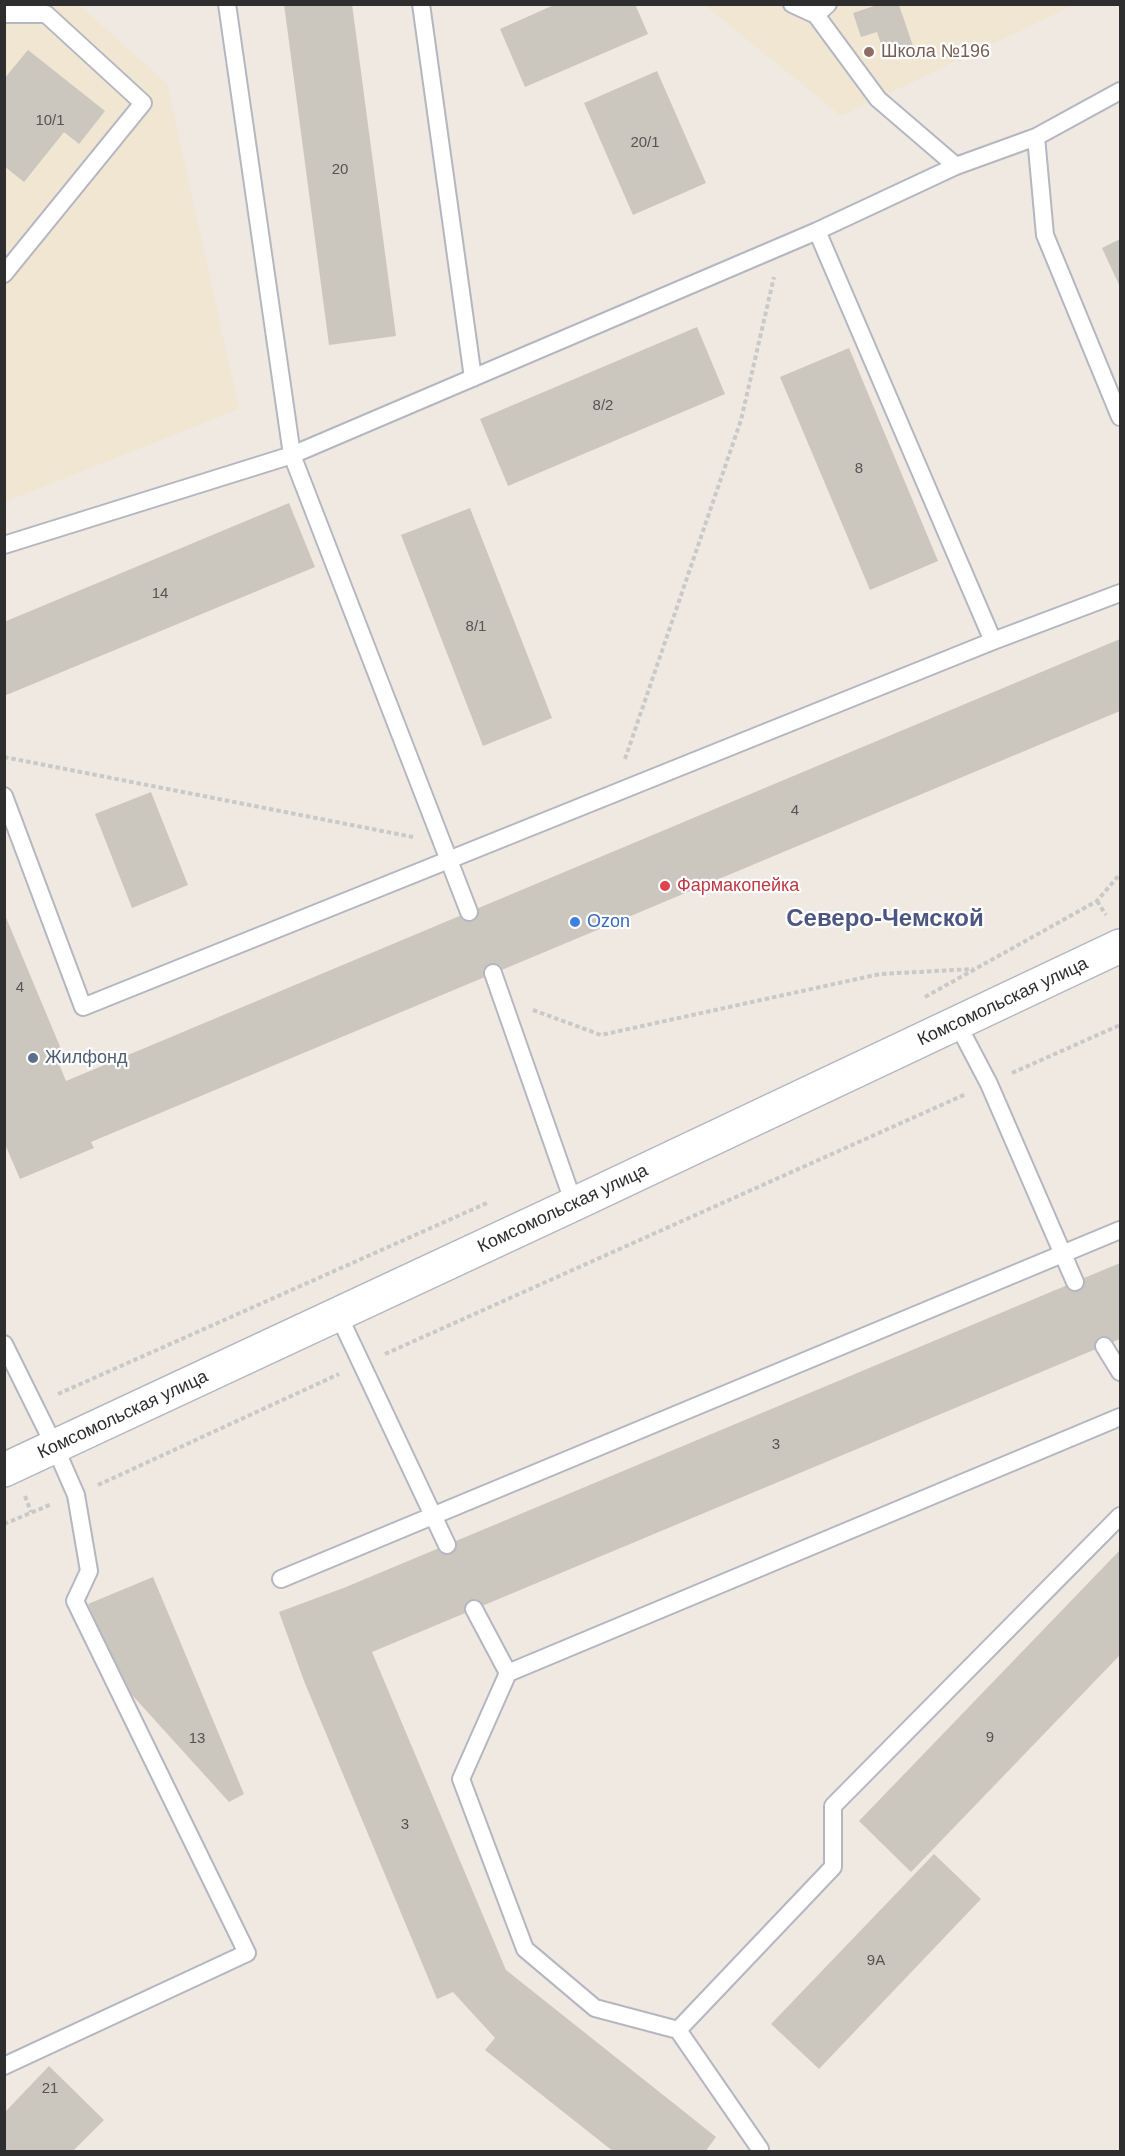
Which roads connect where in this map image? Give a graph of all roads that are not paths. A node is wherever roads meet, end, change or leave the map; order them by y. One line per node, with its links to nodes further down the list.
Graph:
1 (227, 4): 13 (lane)
2 (422, 4): 11 (lane)
3 (792, 4): 4 (lane)
4 (822, 10): 8 (lane)
5 (4, 14): 10 (lane)
6 (1120, 91): 7 (lane)
7 (1036, 137): 8 (lane); 12 (lane)
8 (956, 166): 9 (lane)
9 (817, 231): 11 (lane); 16 (lane)
10 (4, 274)
11 (473, 378): 13 (lane)
12 (1120, 417)
13 (292, 455): 14 (lane); 18 (lane)
14 (4, 545)
15 (1120, 593): 16 (lane)
16 (993, 642): 18 (lane)
17 (4, 796): 18 (lane)
18 (449, 860): 19 (lane)
19 (469, 912)
20 (1120, 946): 22 (main road, Комсомольская улица)
21 (493, 974): 23 (lane)
22 (957, 1023): 23 (main road, Комсомольская улица); 25 (lane)
23 (574, 1204): 27 (main road, Комсомольская улица)
24 (1120, 1230): 25 (lane)
25 (1063, 1254): 26 (lane); 34 (lane)
26 (1075, 1282)
27 (338, 1314): 32 (main road, Комсомольская улица); 34 (lane)
28 (4, 1344): 32 (lane)
29 (1104, 1346): 30 (lane)
30 (1120, 1372)
31 (1120, 1417): 39 (lane)
32 (56, 1447): 33 (main road, Комсомольская улица); 41 (lane)
33 (4, 1470)
34 (433, 1514): 36 (lane); 37 (lane)
35 (1120, 1516): 40 (lane)
36 (447, 1545)
37 (281, 1579)
38 (474, 1609): 39 (lane)
39 (508, 1673): 40 (lane)
40 (678, 2030): 42 (lane)
41 (4, 2066)
42 (761, 2151)

